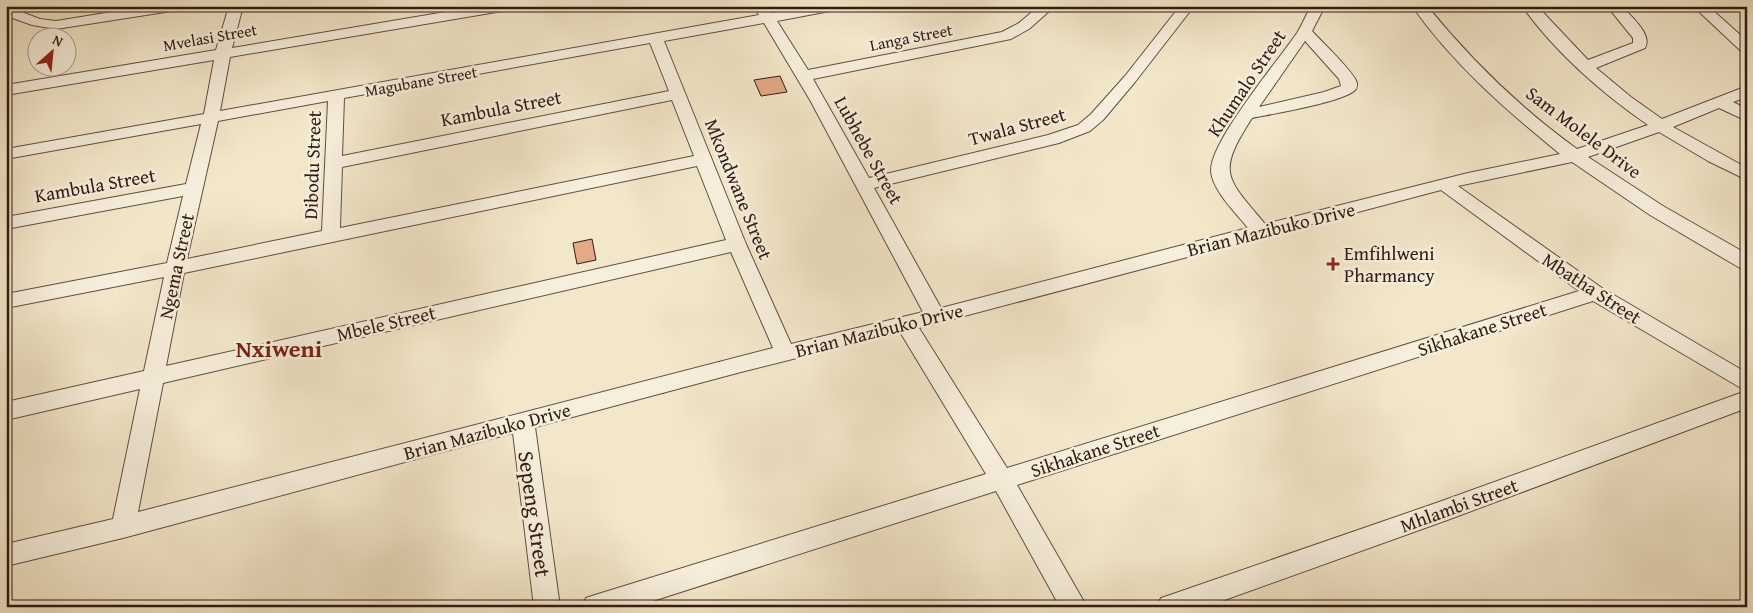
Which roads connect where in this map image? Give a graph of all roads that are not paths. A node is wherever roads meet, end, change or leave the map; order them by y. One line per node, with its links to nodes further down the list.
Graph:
1 (178, 6): 12 (street)
2 (236, 6): 17 (street, Ngema Street)
3 (508, 6): 17 (street, Mvelasi Street)
4 (835, 6): 13 (street, Magubane Street)
5 (1048, 6): 19 (street, Langa Street)
6 (1187, 6): 35 (street, Twala Street)
7 (1318, 6): 14 (street, Khumalo Street)
8 (1419, 6): 30 (street, Sam Molele Drive)
9 (1529, 6): 18 (street)
10 (1614, 6): 18 (street)
11 (1700, 6): 16 (street)
12 (6, 10)
13 (765, 12): 15 (street, Magubane Street); 19 (street, Lubhebe Street)
14 (1305, 32): 25 (street, Khumalo Street); 25 (street)
15 (656, 39): 22 (street, Mkondwane Street); 23 (street, Magubane Street)
16 (1747, 49)
17 (223, 52): 20 (street, Mvelasi Street); 27 (street, Ngema Street)
18 (1586, 66): 28 (street)
19 (802, 76): 35 (street, Lubhebe Street)
20 (6, 90)
21 (1747, 91): 24 (street, Brian Mazibuko Drive)
22 (676, 94): 31 (street, Mkondwane Street); 32 (street, Kambula Street)
23 (336, 97): 27 (street, Magubane Street); 32 (street, Dibodu Street)
24 (1720, 102): 26 (street); 28 (street, Brian Mazibuko Drive)
25 (1248, 114): 38 (street, Khumalo Street)
26 (1747, 116)
27 (211, 118): 29 (street, Magubane Street); 36 (street, Ngema Street)
28 (1660, 126): 30 (street, Brian Mazibuko Drive); 33 (street)
29 (6, 154)
30 (1574, 156): 34 (street, Brian Mazibuko Drive); 41 (street, Sam Molele Drive)
31 (704, 159): 39 (street); 40 (street, Mkondwane Street)
32 (335, 163): 39 (street, Dibodu Street)
33 (1747, 175)
34 (1444, 184): 38 (street, Brian Mazibuko Drive); 43 (street, Mbatha Street)
35 (864, 186): 45 (street, Lubhebe Street)
36 (192, 190): 37 (street, Kambula Street); 42 (street, Ngema Street)
37 (6, 223)
38 (1261, 231): 45 (street, Brian Mazibuko Drive)
39 (331, 235): 42 (street)
40 (737, 244): 47 (street, Mkondwane Street); 48 (street, Mbele Street)
41 (1747, 263)
42 (175, 268): 44 (street); 48 (street, Ngema Street)
43 (1595, 293): 49 (street, Mbatha Street); 53 (street, Sikhakane Street)
44 (6, 301)
45 (935, 316): 46 (street, Brian Mazibuko Drive)
46 (905, 323): 47 (street, Brian Mazibuko Drive); 53 (street)
47 (785, 353): 52 (street, Brian Mazibuko Drive)
48 (154, 377): 51 (street, Mbele Street); 54 (street, Ngema Street)
49 (1747, 383)
50 (1747, 399): 59 (street, Mhlambi Street)
51 (6, 411)
52 (523, 422): 54 (street, Brian Mazibuko Drive); 56 (street, Sepeng Street)
53 (1002, 480): 57 (street, Sikhakane Street); 58 (street)
54 (123, 527): 55 (street, Brian Mazibuko Drive)
55 (6, 555)
56 (548, 607)
57 (595, 607)
58 (1074, 607)
59 (1170, 607)

